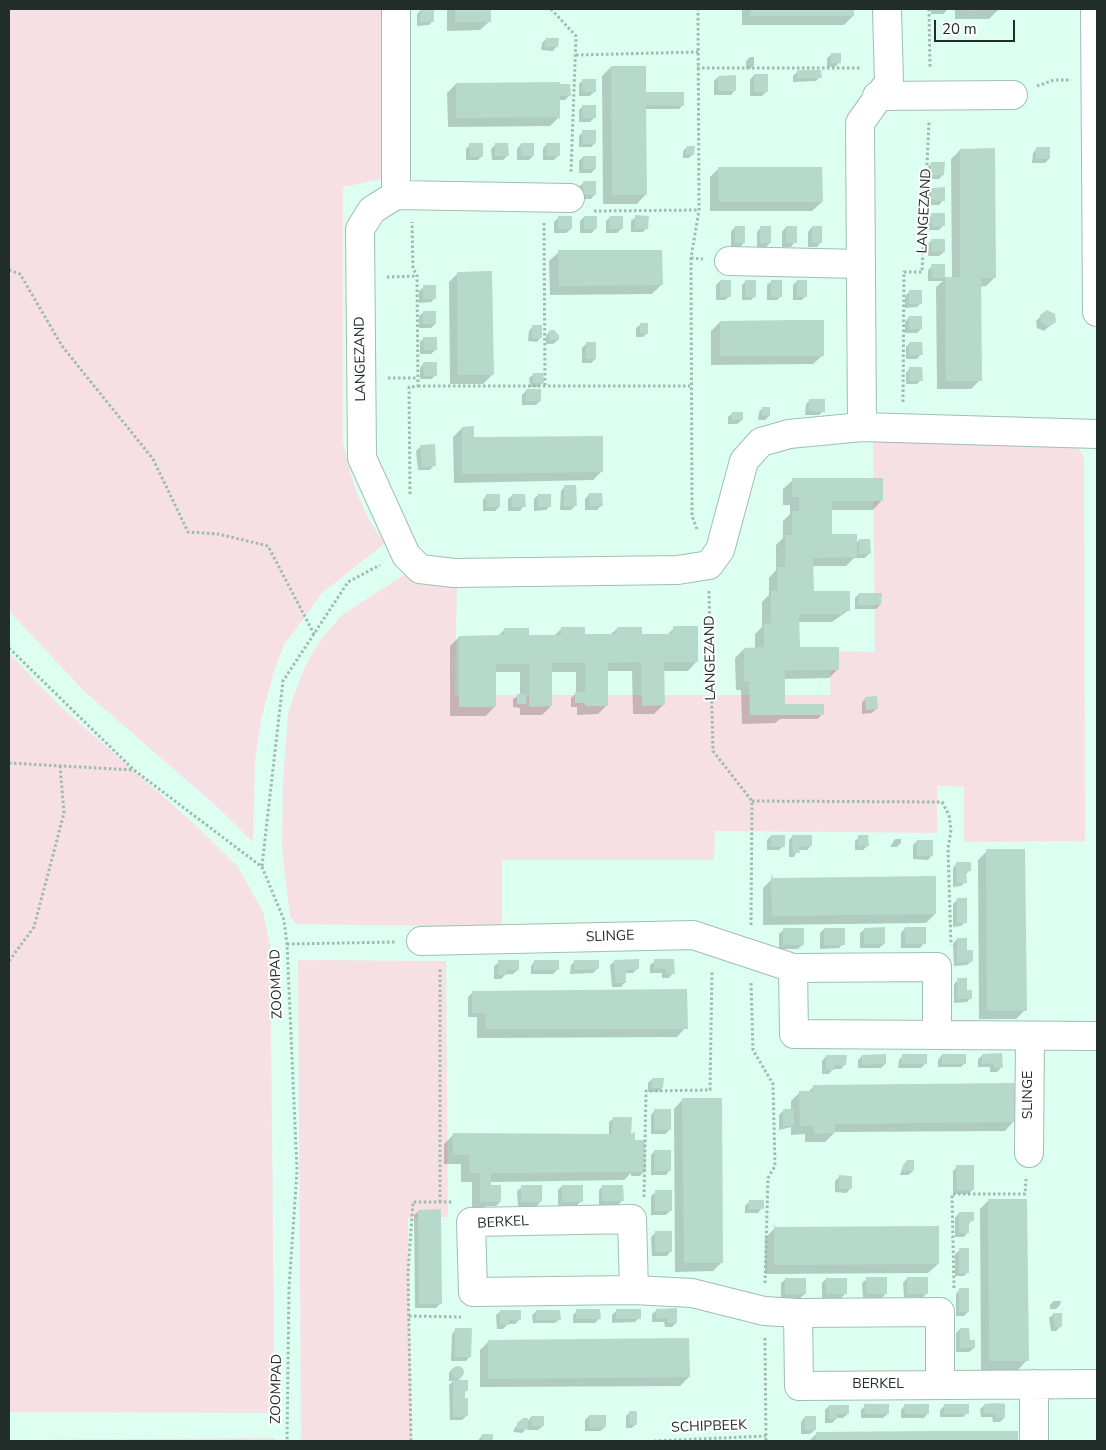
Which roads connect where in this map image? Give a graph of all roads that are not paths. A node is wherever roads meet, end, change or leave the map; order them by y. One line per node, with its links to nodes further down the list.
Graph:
1 (396, 9): 6 (street)
2 (887, 9): 5 (street)
3 (1095, 9): 10 (street)
4 (1013, 95): 5 (street)
5 (877, 96): 9 (street)
6 (403, 196): 7 (street); 11 (street, LANGEZAND)
7 (557, 198)
8 (729, 261): 9 (street)
9 (860, 264): 11 (street)
10 (1097, 312)
11 (862, 427): 12 (street)
12 (1097, 434)
13 (431, 941): 14 (street, SLINGE)
14 (793, 968): 15 (street); 15 (street, SLINGE)
15 (937, 1035): 16 (street)
16 (1030, 1036): 17 (street); 18 (street, SLINGE)
17 (1097, 1036)
18 (1029, 1153)
19 (634, 1290): 19 (street, BERKEL); 20 (street)
20 (798, 1313): 23 (street, BERKEL); 23 (street)
21 (1034, 1384): 22 (street, BERKEL); 23 (street, BERKEL); 24 (street)
22 (1097, 1384)
23 (940, 1385)
24 (1034, 1441)

